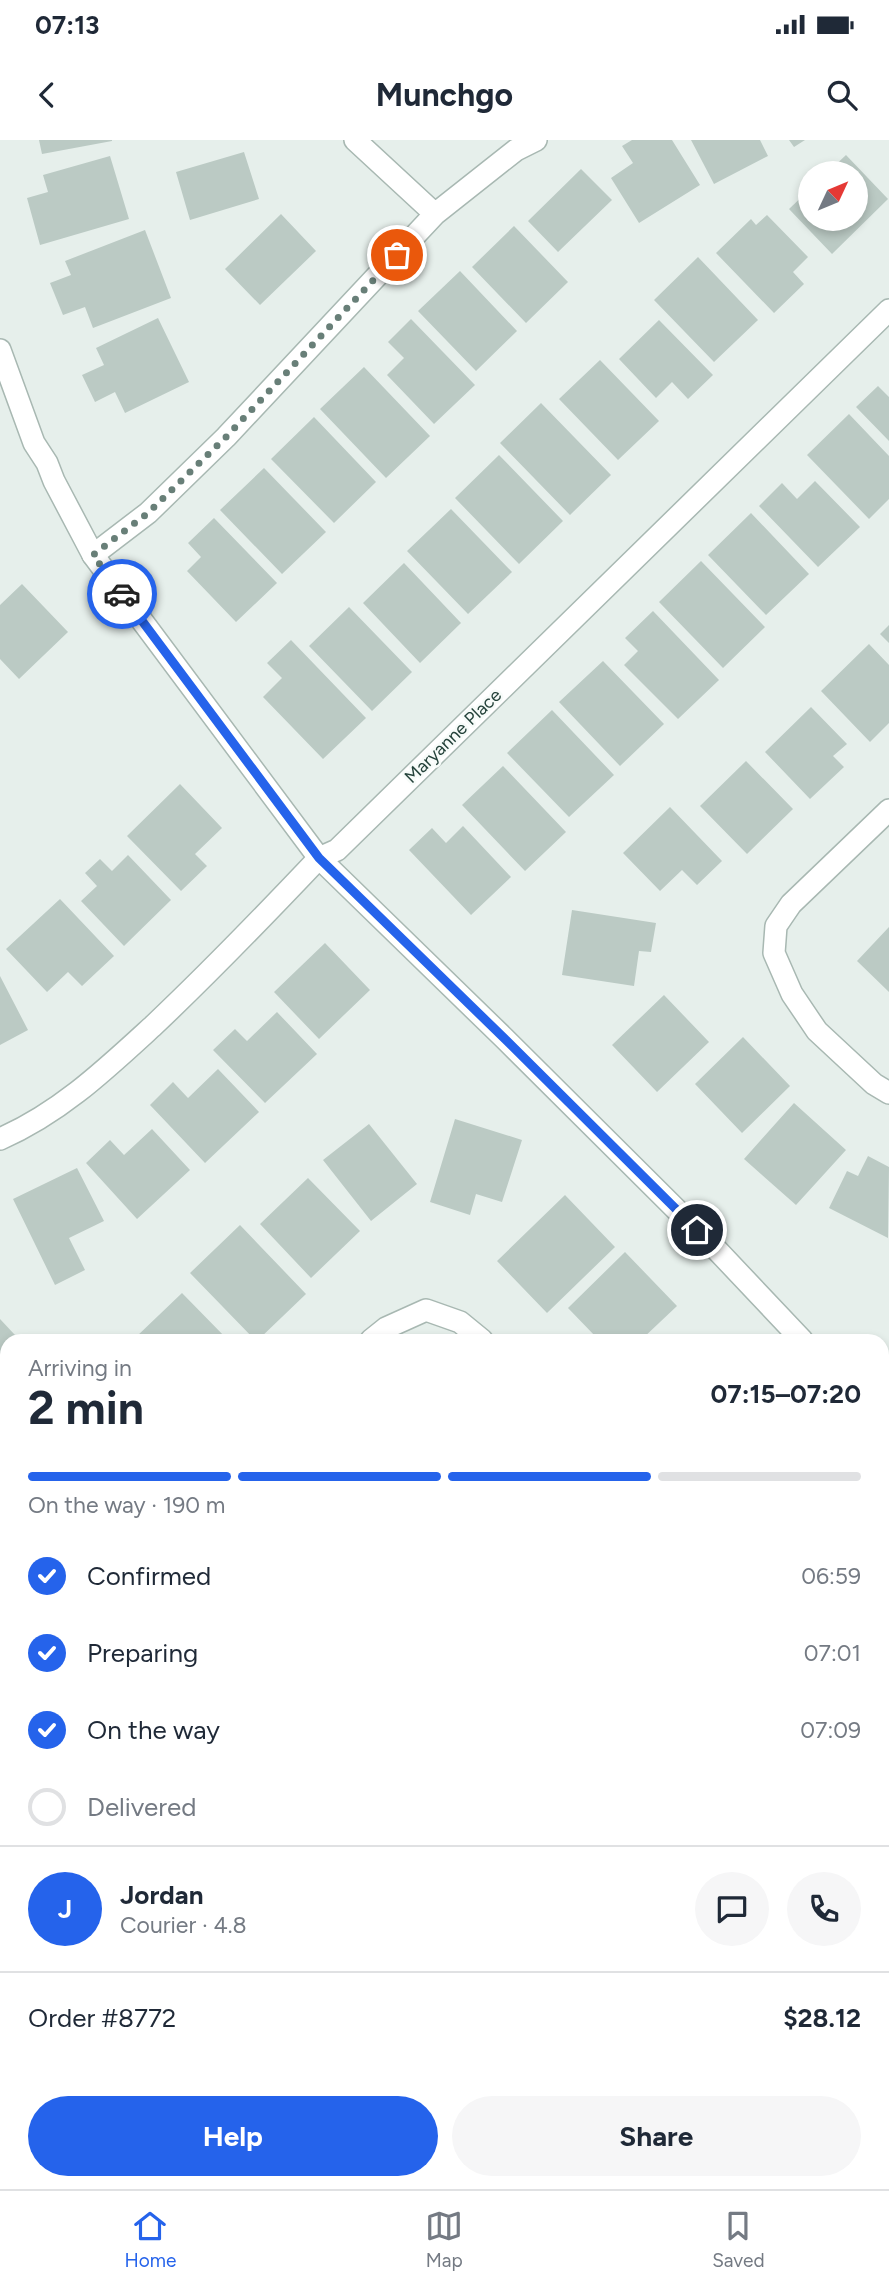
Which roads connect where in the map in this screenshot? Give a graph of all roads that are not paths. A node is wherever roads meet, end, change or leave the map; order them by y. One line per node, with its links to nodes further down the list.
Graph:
1 (355, 140): 3 (street)
2 (537, 140): 3 (street)
3 (435, 214): 6 (street)
4 (889, 310): 8 (street, Maryanne Place)
5 (0, 350): 6 (street)
6 (93, 555): 8 (street)
7 (889, 810): 9 (street)
8 (319, 858): 10 (street, Maryanne Place); 13 (street)
9 (889, 1093)
10 (0, 1139)
11 (378, 1334): 12 (street)
12 (475, 1334)
13 (796, 1334)

